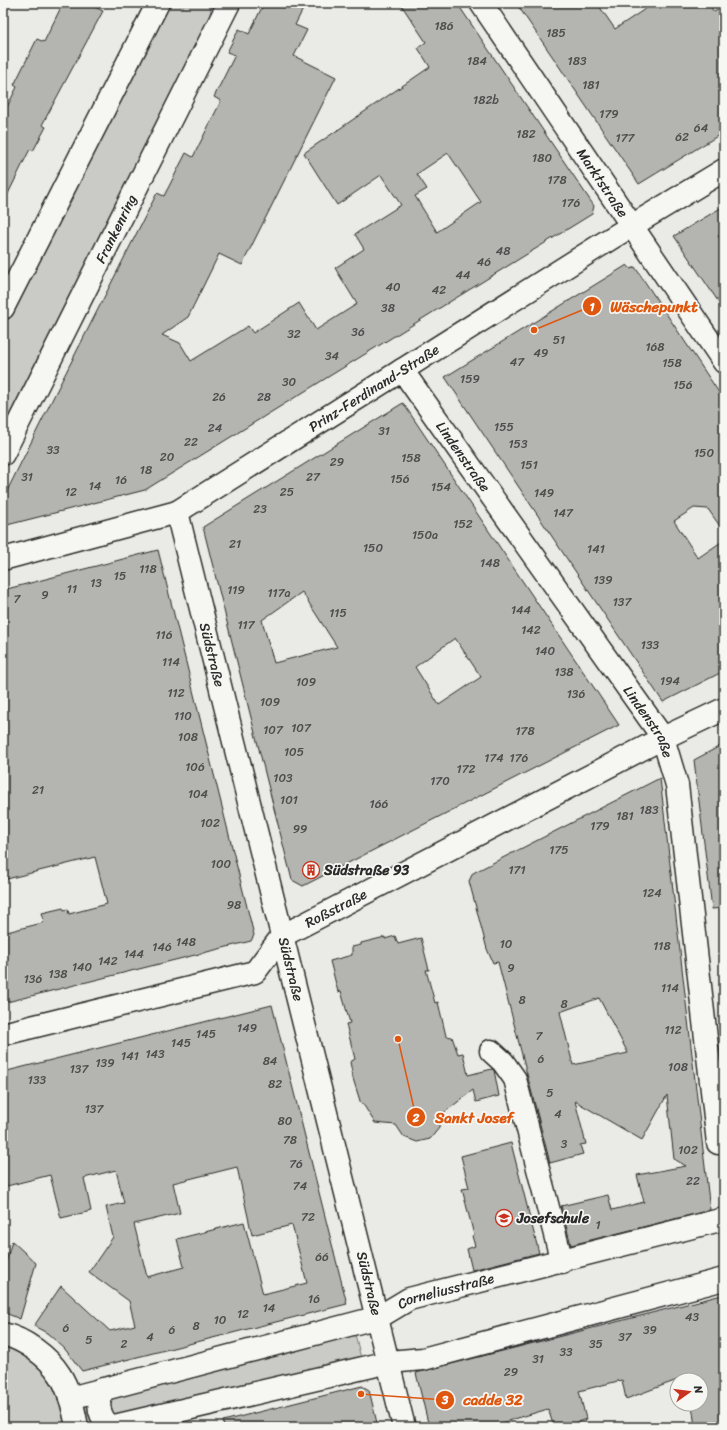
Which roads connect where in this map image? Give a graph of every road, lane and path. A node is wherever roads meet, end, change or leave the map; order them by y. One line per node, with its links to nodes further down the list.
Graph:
1 (158, 3): 6 (street)
2 (481, 3): 5 (street, Marktstraße)
3 (227, 4): 9 (street, Frankenring)
4 (724, 170): 5 (street, Prinz-Ferdinand-Straße)
5 (632, 226): 7 (street, Marktstraße); 8 (street, Prinz-Ferdinand-Straße)
6 (3, 308)
7 (724, 362)
8 (402, 370): 10 (street, Prinz-Ferdinand-Straße); 13 (street, Lindenstraße)
9 (3, 454)
10 (177, 512): 11 (street, Prinz-Ferdinand-Straße); 14 (street, Südstraße)
11 (3, 559)
12 (724, 709): 13 (street, Roßstraße)
13 (663, 738): 14 (street, Roßstraße); 17 (street, Lindenstraße)
14 (282, 936): 15 (street, Roßstraße); 21 (street, Südstraße)
15 (3, 1034)
16 (492, 1051): 19 (street)
17 (721, 1142)
18 (724, 1221): 19 (street, Corneliusstraße)
19 (562, 1262): 21 (street, Corneliusstraße)
20 (724, 1280): 23 (street)
21 (379, 1317): 23 (street, Südstraße); 24 (street, Corneliusstraße)
22 (3, 1334): 25 (street)
23 (389, 1362): 27 (street); 28 (street, Südstraße)
24 (103, 1389): 25 (street, Corneliusstraße); 27 (street)
25 (70, 1398): 26 (street)
26 (77, 1427)
27 (110, 1427)
28 (404, 1427)

